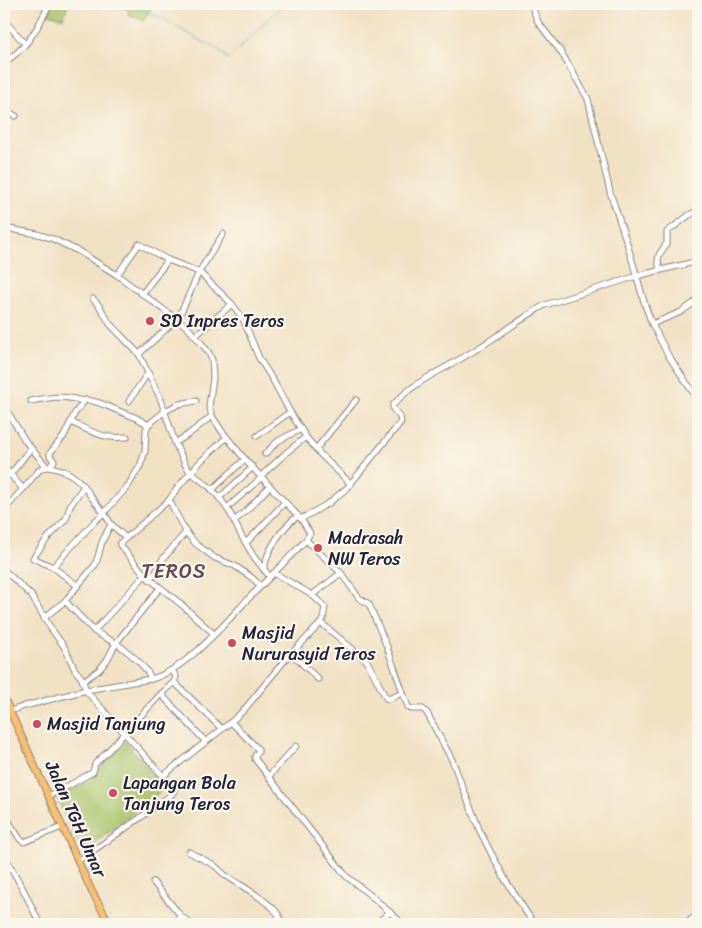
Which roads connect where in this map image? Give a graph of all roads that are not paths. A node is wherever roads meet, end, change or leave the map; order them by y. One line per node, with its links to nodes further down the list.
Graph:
1 (49, 4): 4 (street)
2 (531, 4): 16 (street)
3 (4, 20): 4 (street)
4 (25, 44): 5 (street)
5 (4, 62)
6 (4, 110): 7 (street)
7 (16, 116)
8 (698, 210): 13 (street)
9 (4, 228): 15 (street)
10 (223, 234): 14 (street)
11 (168, 260): 14 (street); 15 (street); 17 (street)
12 (698, 260): 13 (street)
13 (660, 270): 16 (street)
14 (200, 272): 20 (street); 21 (street)
15 (117, 275): 17 (street)
16 (637, 276): 22 (street); 54 (street)
17 (142, 294): 21 (street)
18 (93, 298): 24 (street)
19 (698, 300): 22 (street)
20 (232, 304): 23 (street); 34 (street)
21 (178, 319): 23 (street); 24 (street)
22 (652, 324): 27 (street)
23 (195, 336): 35 (street)
24 (139, 354): 25 (street)
25 (148, 373): 29 (street); 33 (street)
26 (356, 400): 45 (street)
27 (698, 400)
28 (31, 401): 31 (street)
29 (129, 401)
30 (196, 401): 33 (street)
31 (83, 402): 36 (street); 37 (street)
32 (4, 406): 44 (street)
33 (165, 411): 37 (street); 43 (street)
34 (290, 412): 38 (street); 39 (street)
35 (212, 416): 41 (street); 43 (street)
36 (71, 422): 40 (street); 49 (street)
37 (148, 425): 64 (street)
38 (301, 429): 42 (street); 46 (street)
39 (257, 436)
40 (127, 437)
41 (227, 437): 47 (street); 51 (street)
42 (306, 437): 45 (street); 53 (street)
43 (175, 443): 51 (street)
44 (31, 448): 49 (street); 52 (street)
45 (316, 449): 54 (street)
46 (265, 454)
47 (245, 459): 50 (street); 58 (street)
48 (4, 467): 52 (street)
49 (49, 467): 55 (street); 57 (street)
50 (253, 467): 53 (street); 59 (street)
51 (190, 472): 58 (street); 60 (street)
52 (10, 475): 57 (street)
53 (261, 476): 56 (street); 62 (street)
54 (351, 484): 65 (street)
55 (84, 486): 64 (street); 72 (street)
56 (270, 486): 61 (street); 66 (street)
57 (23, 489): 63 (street)
58 (212, 490): 59 (street)
59 (219, 498): 62 (street)
60 (169, 500): 68 (street); 69 (street)
61 (285, 502): 65 (street); 71 (street)
62 (227, 508): 66 (street)
63 (5, 509)
64 (104, 512): 67 (street); 72 (street)
65 (299, 518): 70 (street); 74 (street)
66 (234, 521): 71 (street)
67 (112, 524): 69 (street); 78 (street)
68 (186, 532): 77 (street); 79 (street)
69 (126, 538): 77 (street)
70 (306, 540): 75 (street); 76 (street)
71 (246, 543): 74 (street)
72 (53, 567): 78 (street)
73 (4, 570): 83 (street)
74 (264, 570): 76 (street)
75 (340, 573): 81 (street); 95 (street)
76 (272, 575): 79 (street); 81 (street)
77 (147, 577): 80 (street); 85 (street)
78 (78, 586): 82 (street)
79 (261, 586): 86 (street)
80 (160, 588): 86 (street); 87 (street)
81 (312, 595): 84 (street)
82 (65, 601): 83 (street); 85 (street)
83 (44, 618): 92 (street)
84 (321, 623): 88 (street); 95 (street)
85 (94, 630): 87 (street)
86 (214, 634): 89 (street)
87 (116, 643): 90 (street); 92 (street)
88 (291, 653): 91 (street); 99 (street)
89 (172, 670): 90 (street); 93 (street)
90 (151, 679): 94 (street)
91 (318, 679)
92 (83, 681): 94 (street)
93 (174, 682): 96 (street); 100 (street)
94 (86, 690): 98 (street); 101 (street)
95 (403, 693): 123 (street)
96 (162, 694): 101 (street); 102 (street)
97 (4, 698): 98 (main road, Jalan TGH Umar)
98 (7, 713): 106 (main road, Jalan TGH Umar)
99 (231, 722): 100 (street); 105 (street)
100 (222, 729): 102 (street)
101 (124, 734): 104 (street); 106 (street)
102 (206, 742): 104 (street)
103 (296, 746): 105 (street)
104 (164, 775): 111 (street)
105 (269, 776): 113 (street)
106 (48, 796): 108 (main road, Jalan TGH Umar)
107 (4, 814): 108 (street)
108 (62, 827): 111 (main road, Jalan TGH Umar)
109 (188, 852): 120 (street)
110 (4, 855): 116 (street)
111 (78, 861): 117 (main road, Jalan TGH Umar)
112 (153, 882): 115 (street)
113 (390, 912): 121 (street); 122 (street)
114 (698, 914): 124 (street)
115 (181, 916): 118 (street); 119 (street)
116 (40, 924)
117 (110, 924)
118 (173, 924)
119 (191, 924)
120 (282, 924)
121 (376, 924)
122 (403, 924)
123 (534, 924)
124 (686, 924)

